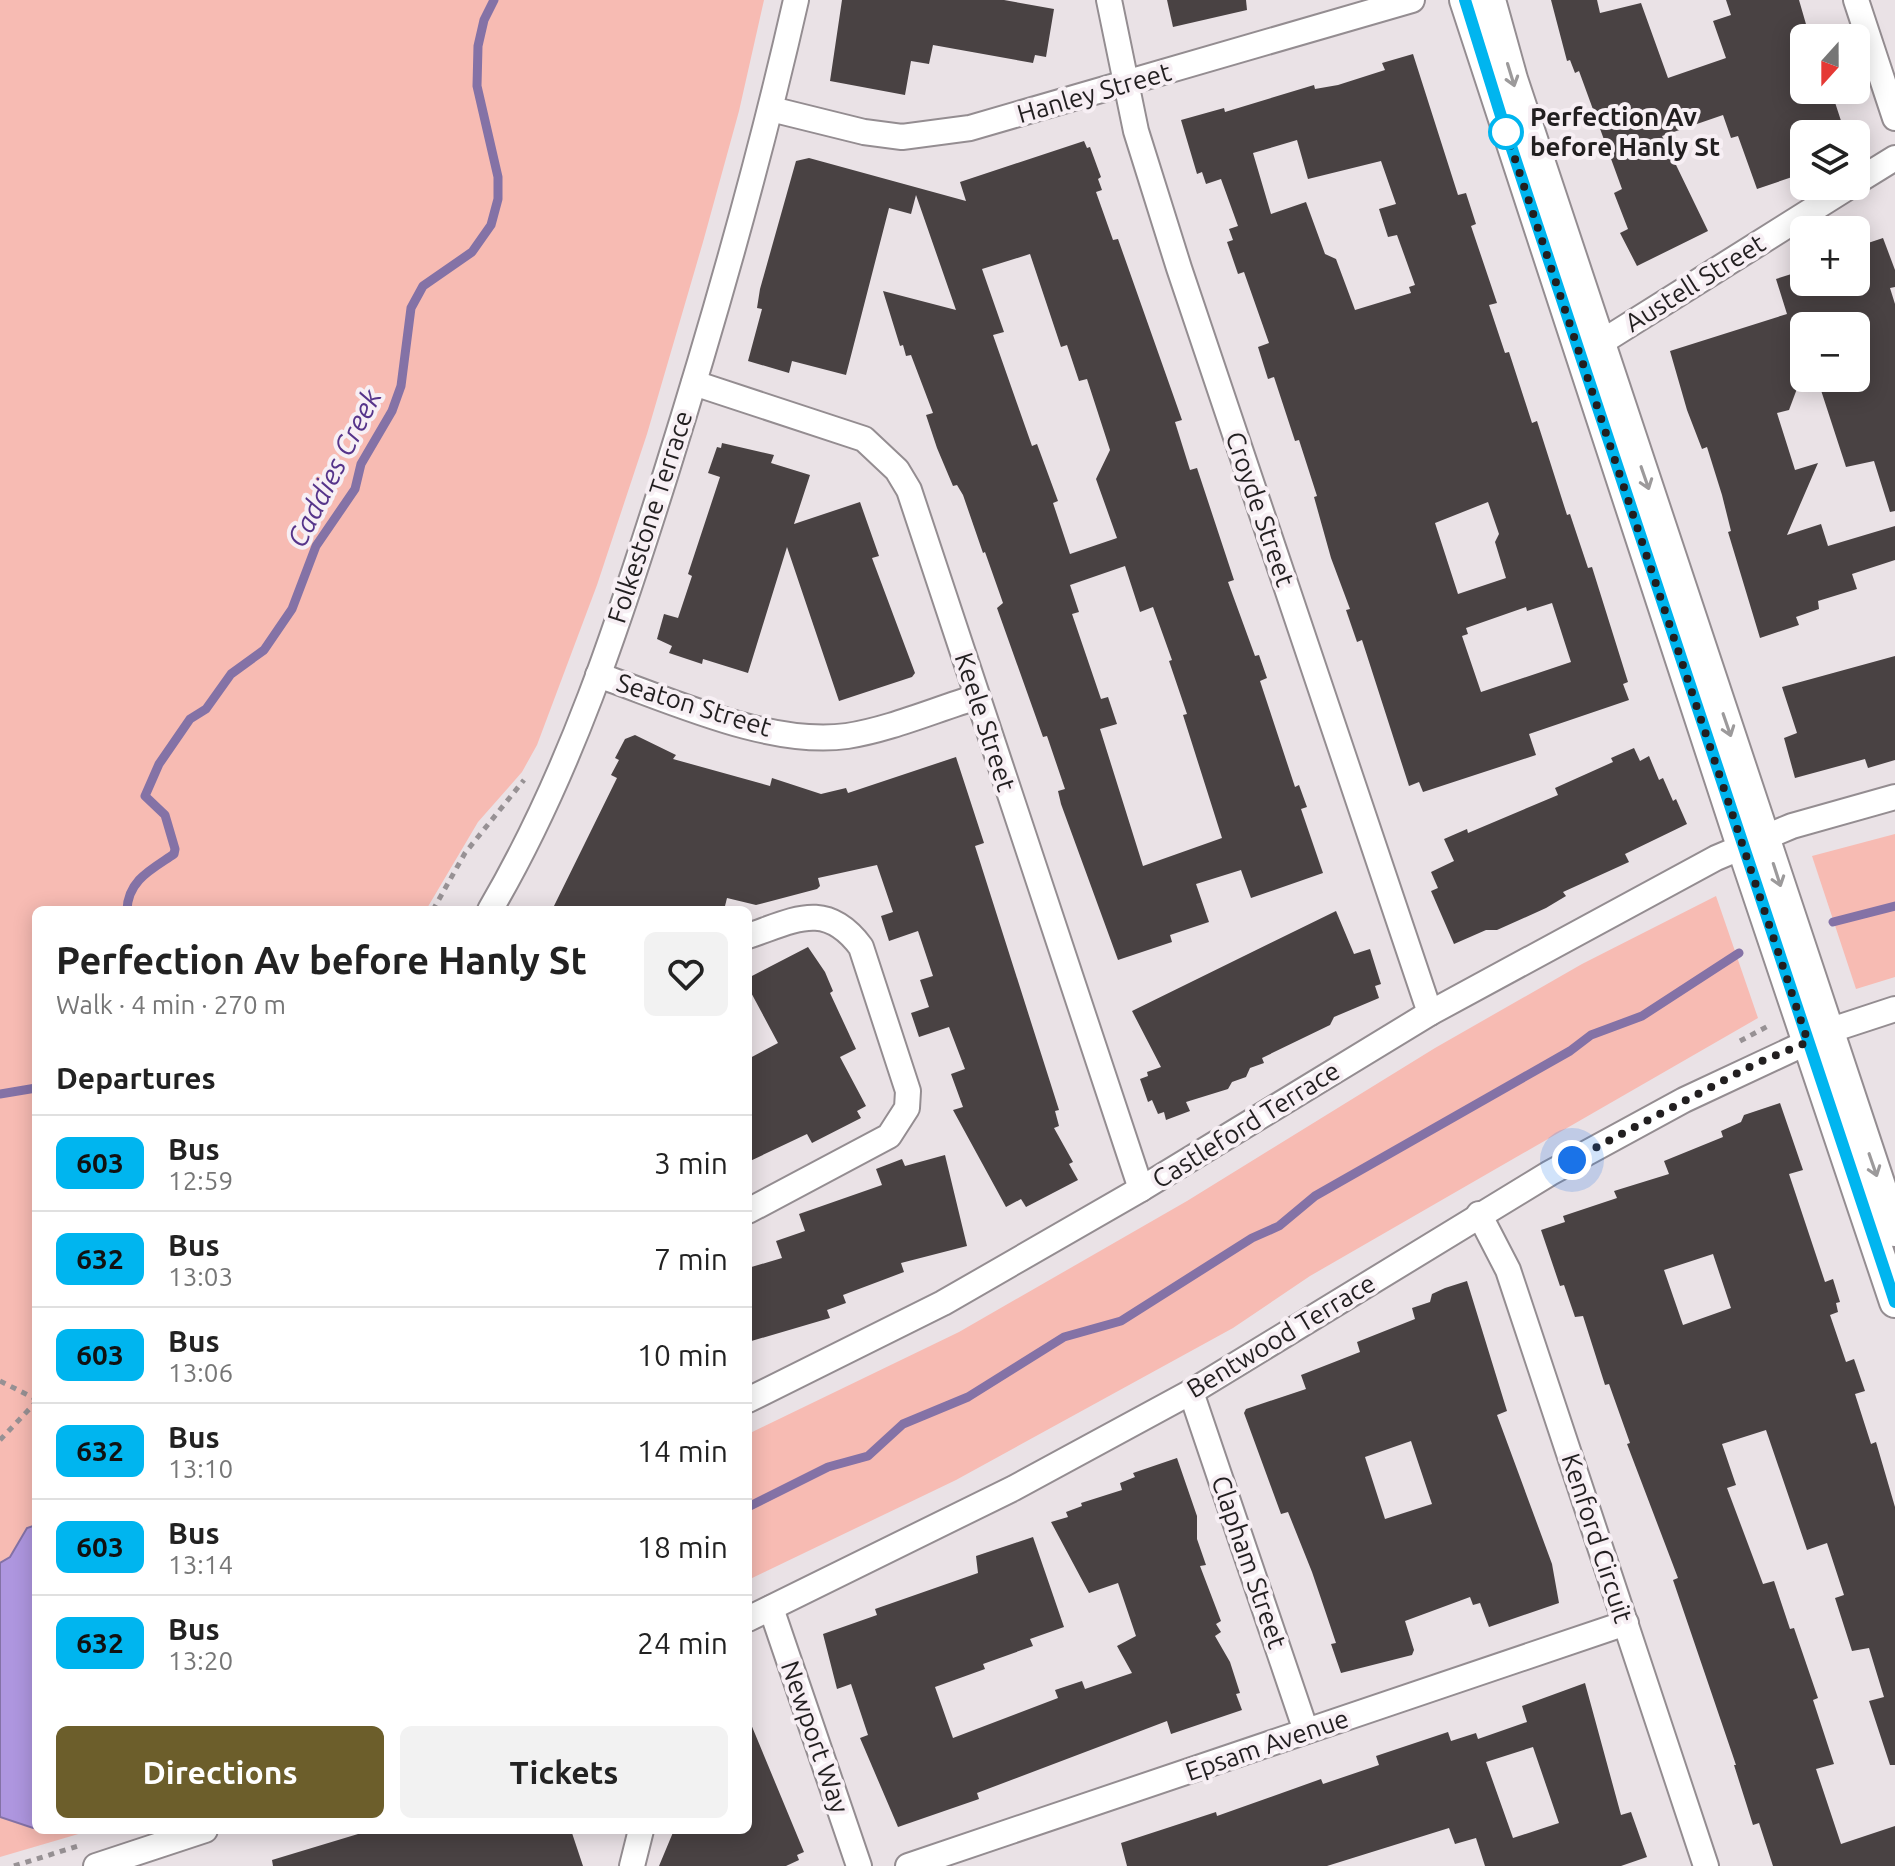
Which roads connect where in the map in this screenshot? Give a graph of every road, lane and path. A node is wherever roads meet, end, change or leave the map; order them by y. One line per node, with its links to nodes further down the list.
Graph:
1 (796, 0): 8 (street, Folkestone Terrace)
2 (1109, 0): 7 (street, Croyde Street)
3 (1412, 0): 7 (street, Hanley Street)
4 (1465, 0): 13 (street)
5 (1490, 0): 13 (street, one-way to 13)
6 (1856, 0): 9 (street)
7 (1125, 84): 8 (street, Hanley Street); 24 (street, Croyde Street)
8 (771, 109): 14 (street, Folkestone Terrace)
9 (1895, 118)
10 (1895, 158): 11 (street)
11 (1870, 173)
12 (1828, 200): 13 (street, Austell Street)
13 (1590, 349): 19 (street)
14 (694, 383): 15 (street, Folkestone Terrace); 16 (street, Keele Street)
15 (598, 675): 16 (street, Seaton Street); 21 (street, Folkestone Terrace)
16 (977, 697): 26 (street, Keele Street)
17 (531, 771): 20 (path)
18 (1895, 797): 19 (street, Castleford Terrace)
19 (1753, 841): 24 (street, Castleford Terrace); 25 (street)
20 (435, 906)
21 (492, 906)
22 (752, 935): 27 (street)
23 (1895, 1009): 25 (street, Bentwood Terrace)
24 (1430, 1013): 26 (street, Castleford Terrace)
25 (1818, 1037): 28 (street, Bentwood Terrace); 29 (street, one-way to 29); 30 (street)
26 (1141, 1189): 33 (street, Castleford Terrace)
27 (752, 1209)
28 (1479, 1214): 32 (street, Bentwood Terrace); 39 (street, Kenford Circuit)
29 (1895, 1231)
30 (1895, 1302)
31 (0, 1381): 34 (path)
32 (1191, 1392): 37 (street, Bentwood Terrace); 40 (street, Clapham Street)
33 (752, 1398)
34 (32, 1399)
35 (32, 1405): 36 (path)
36 (0, 1440)
37 (771, 1608): 38 (street, Bentwood Terrace); 46 (street, Newport Way)
38 (752, 1617)
39 (1626, 1623): 40 (street, Epsam Avenue); 48 (street, Kenford Circuit)
40 (1306, 1731): 47 (street, Epsam Avenue)
41 (187, 1834): 43 (street)
42 (640, 1834): 45 (street)
43 (92, 1855): 44 (path)
44 (14, 1866)
45 (632, 1866)
46 (859, 1866)
47 (908, 1866)
48 (1706, 1866)

